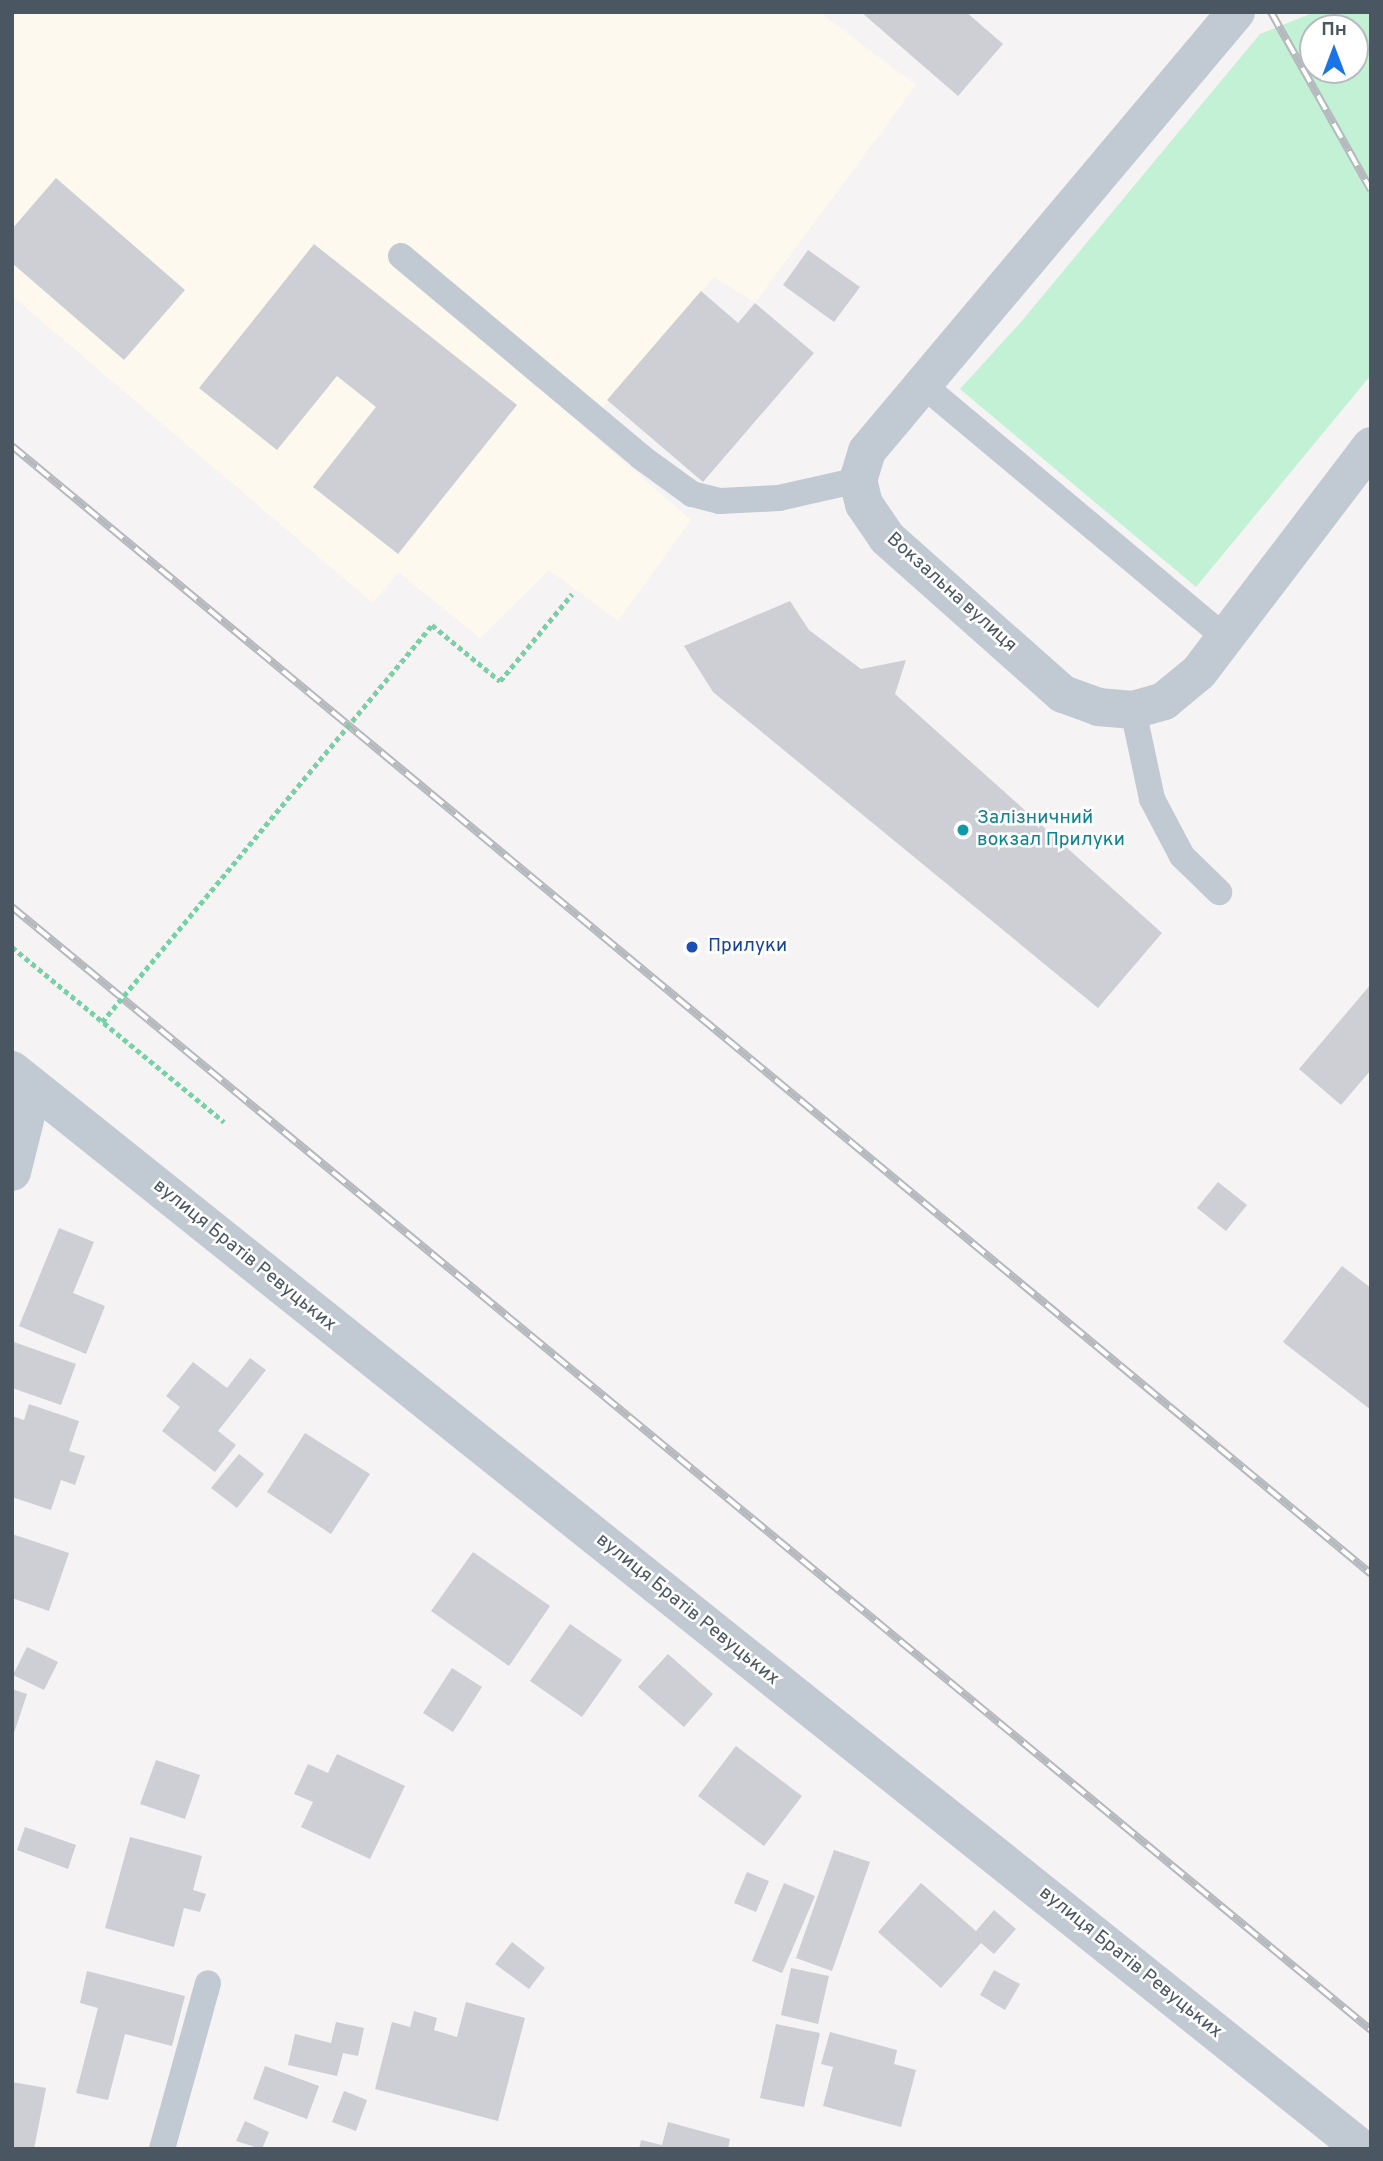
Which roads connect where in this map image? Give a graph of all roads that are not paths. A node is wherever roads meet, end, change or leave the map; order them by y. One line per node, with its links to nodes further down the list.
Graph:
1 (1236, 12): 3 (street)
2 (401, 256): 5 (lane)
3 (923, 385): 5 (street); 6 (lane)
4 (1371, 446): 6 (street, Вокзальна вулиця)
5 (858, 480): 7 (street, Вокзальна вулиця)
6 (1226, 638): 7 (street, Вокзальна вулиця)
7 (1133, 710): 8 (lane)
8 (1219, 892)
9 (23, 1079): 10 (street); 13 (street, вулиця Братів Ревуцьких)
10 (12, 1172)
11 (208, 1983): 12 (lane)
12 (162, 2149)
13 (1362, 2149)

